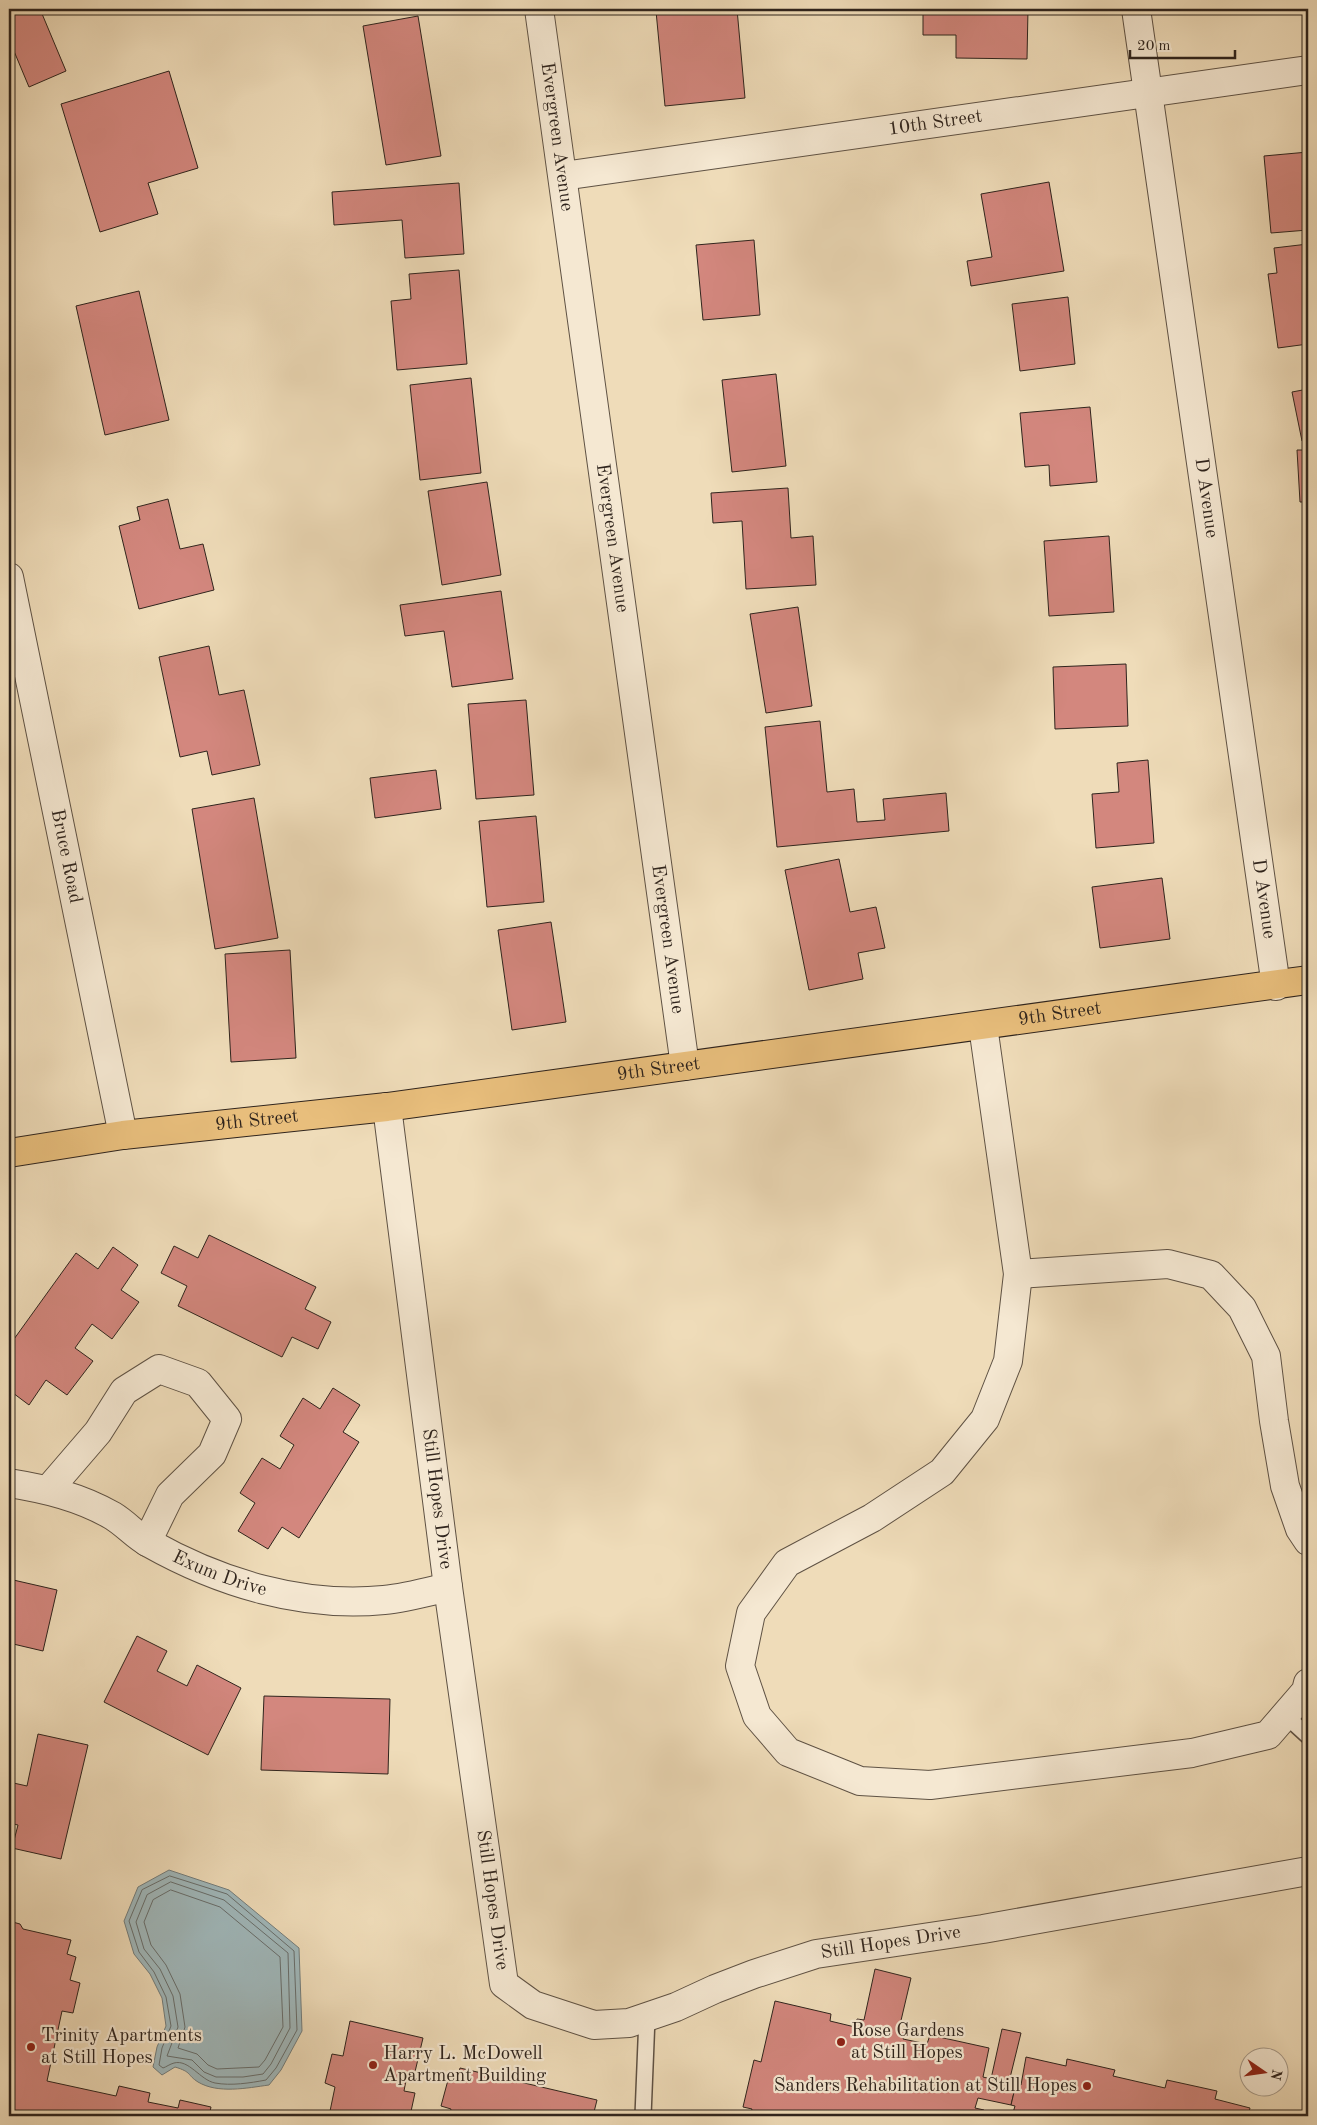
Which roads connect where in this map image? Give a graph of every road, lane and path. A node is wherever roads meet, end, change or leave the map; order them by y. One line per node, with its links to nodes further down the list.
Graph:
1 (539, 9): 5 (street, Evergreen Avenue)
2 (1136, 9): 4 (street, D Avenue)
3 (1308, 70): 4 (street, 10th Street)
4 (1147, 92): 5 (street, 10th Street); 8 (street, D Avenue)
5 (562, 176): 10 (street, Evergreen Avenue)
6 (9, 577): 12 (street, Bruce Road)
7 (1308, 980): 8 (main road, 9th Street)
8 (1276, 986): 9 (main road, 9th Street)
9 (983, 1026): 10 (main road, 9th Street); 14 (street)
10 (685, 1066): 11 (main road, 9th Street)
11 (388, 1107): 12 (main road, 9th Street); 19 (street, Still Hopes Drive)
12 (123, 1134): 13 (main road, 9th Street)
13 (9, 1153)
14 (1018, 1274): 17 (street); 21 (street)
15 (9, 1483): 16 (street, Exum Drive)
16 (48, 1489): 18 (street, Exum Drive); 18 (street)
17 (1308, 1540)
18 (146, 1542): 19 (street, Exum Drive)
19 (448, 1587): 24 (street, Still Hopes Drive)
20 (1308, 1683): 21 (street)
21 (1285, 1715): 22 (lane)
22 (1308, 1736)
23 (1308, 1872): 24 (street, Still Hopes Drive)
24 (647, 2017): 25 (lane)
25 (643, 2116)

